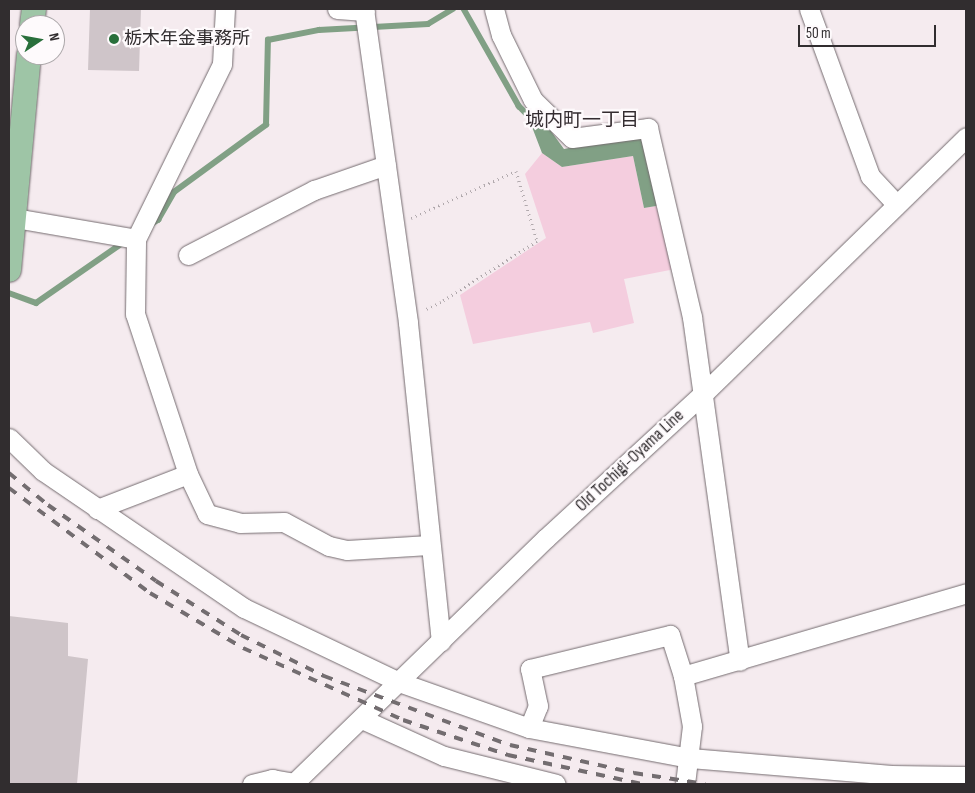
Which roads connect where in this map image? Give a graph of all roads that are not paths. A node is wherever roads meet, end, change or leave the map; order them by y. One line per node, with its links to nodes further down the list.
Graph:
1 (225, 9): 11 (street)
2 (337, 9): 5 (street)
3 (494, 9): 14 (street)
4 (809, 9): 9 (street)
5 (365, 10): 8 (street)
6 (28, 65): 10 (main road)
7 (966, 137): 9 (street, Old Tochigi-Oyama Line)
8 (386, 165): 12 (street); 18 (street)
9 (896, 204): 14 (street, Old Tochigi-Oyama Line)
10 (11, 218): 11 (street); 13 (main road)
11 (136, 239): 16 (street)
12 (188, 255)
13 (9, 270)
14 (705, 392): 20 (street, Old Tochigi-Oyama Line); 21 (street)
15 (9, 438): 17 (street)
16 (188, 474): 17 (street); 18 (street)
17 (97, 509): 23 (street)
18 (429, 545): 20 (street)
19 (966, 593): 21 (street)
20 (441, 641): 23 (street, Old Tochigi-Oyama Line)
21 (740, 661): 22 (street)
22 (683, 676): 25 (street); 26 (street)
23 (399, 682): 24 (street, Old Tochigi-Oyama Line); 25 (street)
24 (362, 719): 29 (street, Old Tochigi-Oyama Line); 30 (street)
25 (529, 728): 26 (street)
26 (690, 758): 27 (street); 31 (street)
27 (966, 776)
28 (252, 784): 29 (street)
29 (293, 784)
30 (556, 784)
31 (685, 784)

